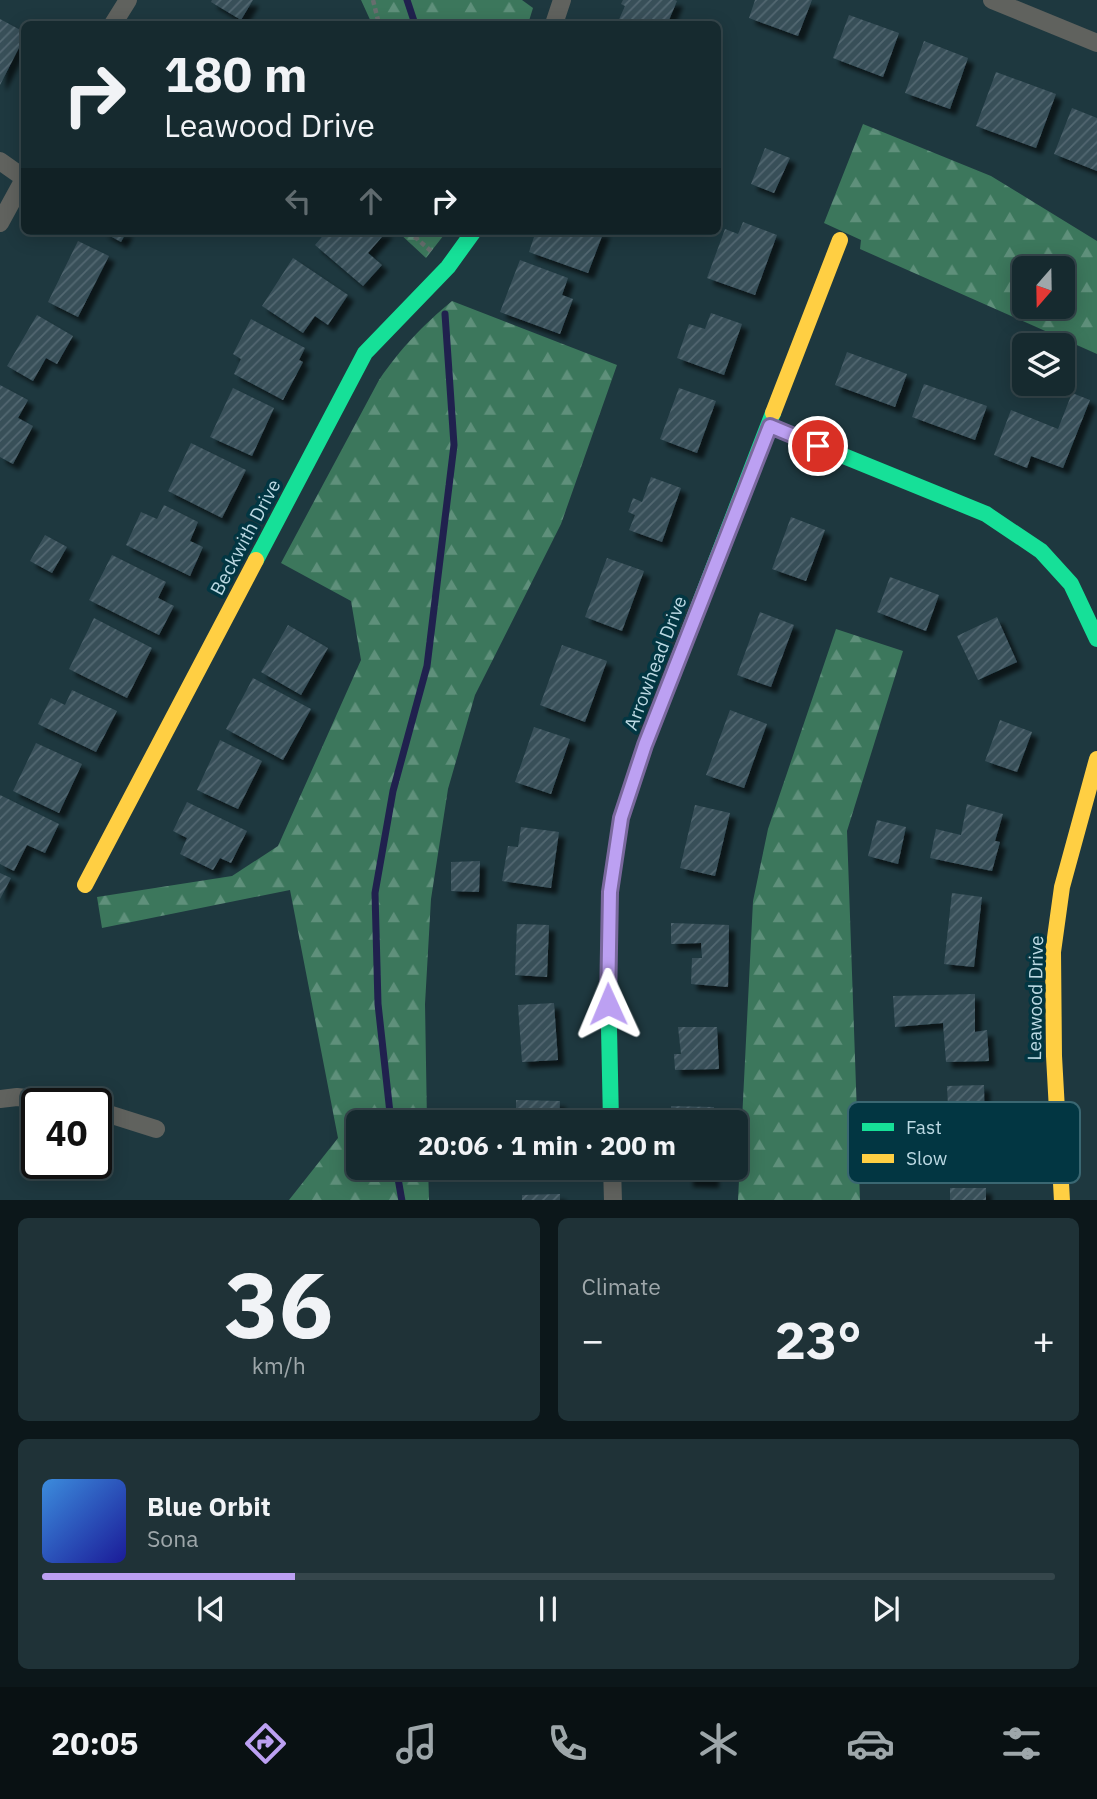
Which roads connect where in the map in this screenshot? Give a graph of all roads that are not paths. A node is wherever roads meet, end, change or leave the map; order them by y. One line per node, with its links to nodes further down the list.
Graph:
1 (128, 0): 4 (street)
2 (562, 0): 5 (street)
3 (992, 0): 6 (street)
4 (115, 21)
5 (555, 21)
6 (1097, 43)
7 (0, 162): 8 (street)
8 (21, 176)
9 (21, 184): 10 (street)
10 (0, 223)
11 (471, 235): 16 (street, Beckwith Drive)
12 (840, 240): 13 (street, Arrowhead Drive)
13 (770, 426): 14 (street); 20 (street, Arrowhead Drive)
14 (1096, 634)
15 (1097, 759): 19 (street, Leawood Drive)
16 (85, 885)
17 (21, 1098): 18 (street)
18 (0, 1100)
19 (1057, 1102)
20 (611, 1110)
21 (112, 1115): 22 (street)
22 (156, 1129)
23 (612, 1180): 24 (street)
24 (613, 1200)

